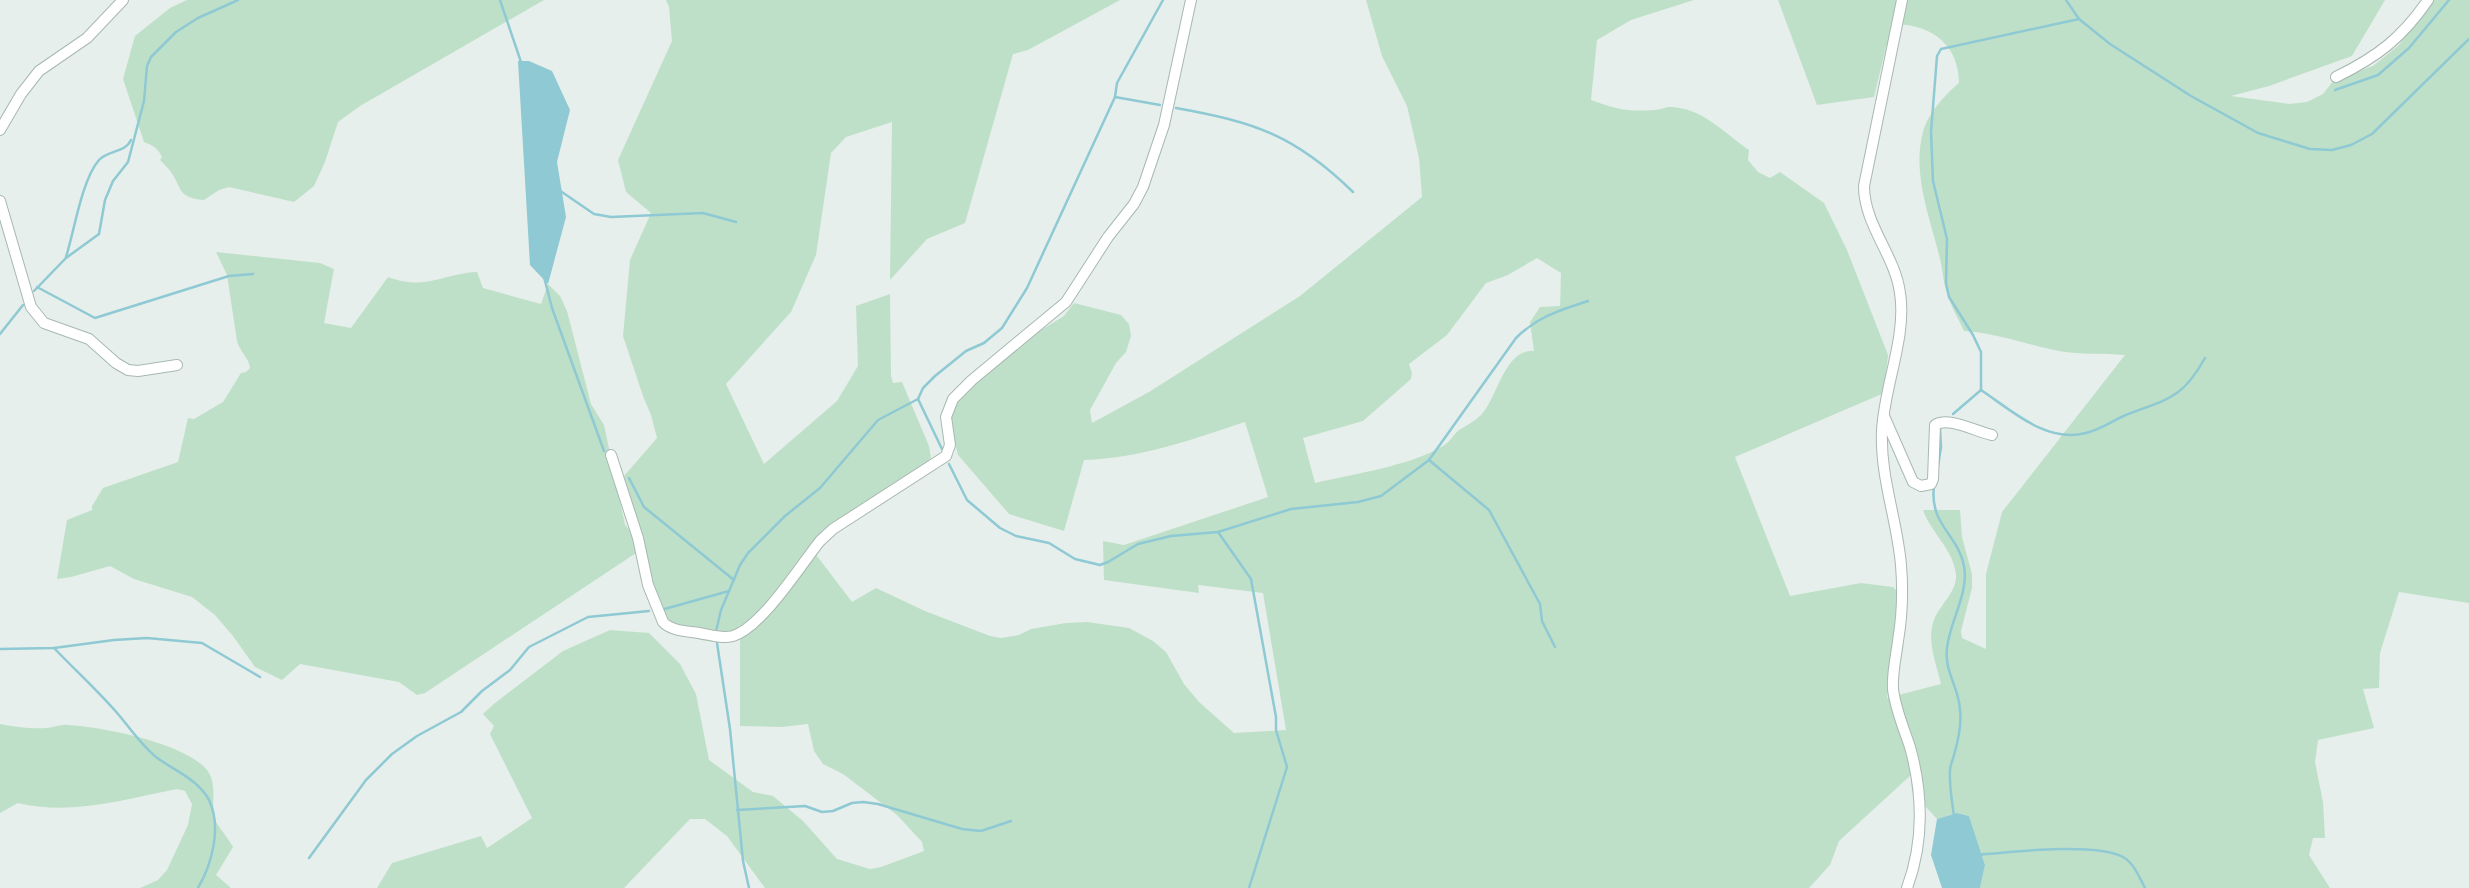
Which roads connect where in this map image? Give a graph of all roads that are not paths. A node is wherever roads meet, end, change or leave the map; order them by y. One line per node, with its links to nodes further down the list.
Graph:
1 (123, 0): 6 (street)
2 (1191, 0): 11 (street)
3 (1902, 0): 9 (street)
4 (2428, 0): 5 (street)
5 (2336, 77)
6 (0, 130)
7 (0, 201): 8 (street)
8 (177, 365)
9 (1884, 415): 10 (street); 12 (street)
10 (1992, 435)
11 (611, 455)
12 (1907, 888)

